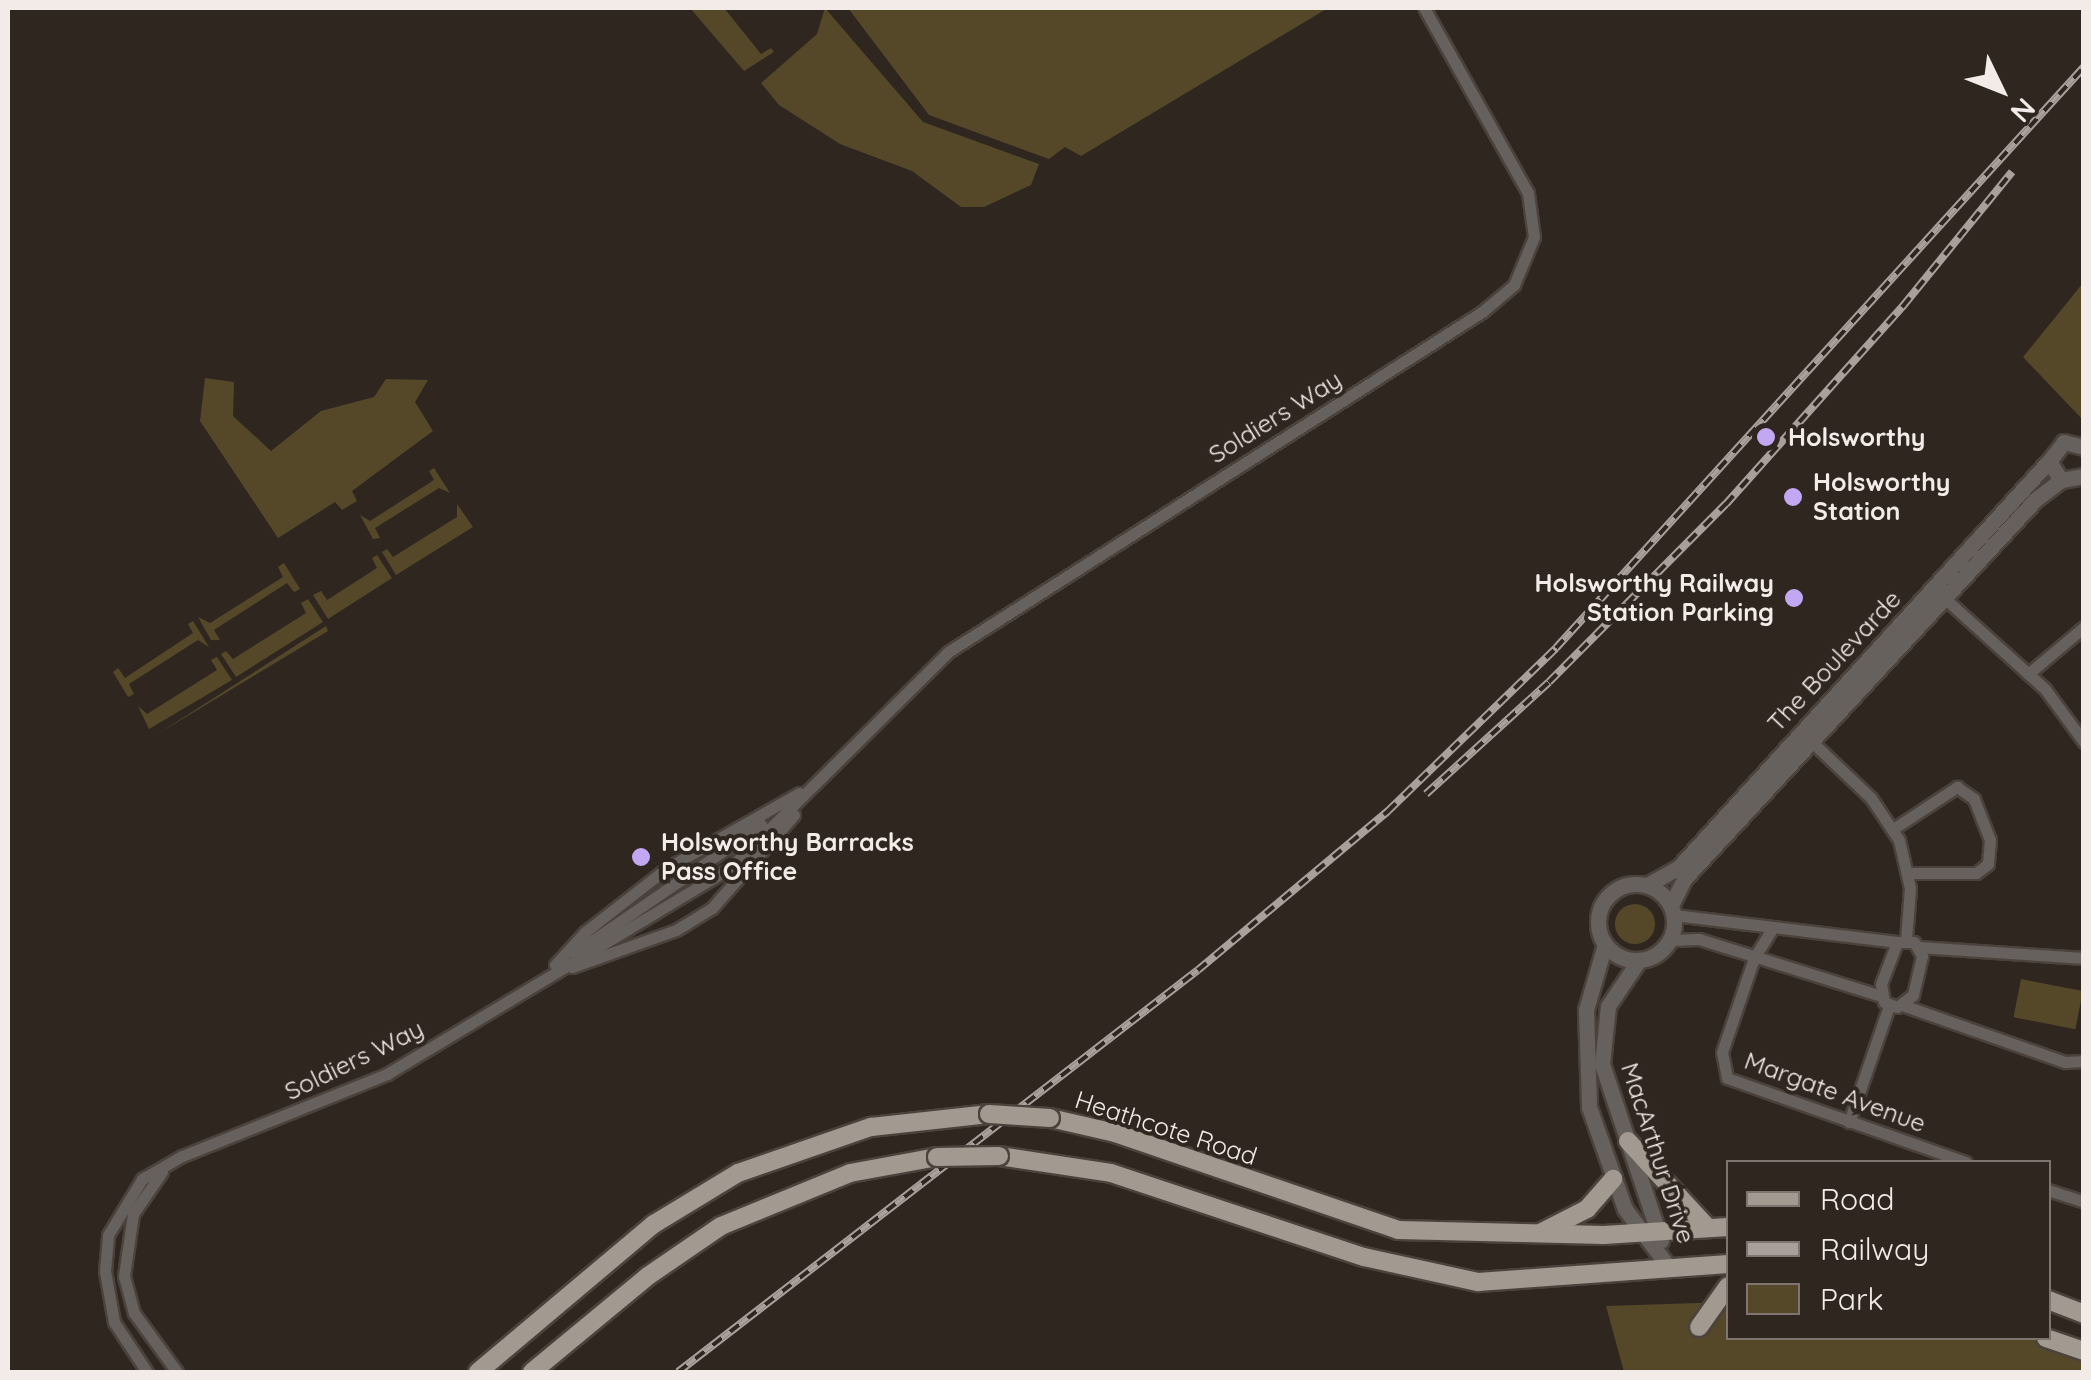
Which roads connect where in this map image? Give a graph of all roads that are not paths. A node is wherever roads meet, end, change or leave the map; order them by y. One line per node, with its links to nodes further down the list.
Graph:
1 (1424, 8): 11 (street, Soldiers Way)
2 (2084, 447): 3 (street)
3 (2049, 460): 5 (street); 6 (street, The Boulevarde)
4 (2084, 476): 5 (street)
5 (2061, 480): 6 (street, The Boulevarde)
6 (1939, 594): 8 (street); 9 (street, The Boulevarde); 14 (street, The Boulevarde)
7 (2084, 626): 8 (street)
8 (2028, 674): 10 (street)
9 (1812, 742): 12 (street); 15 (street, The Boulevarde)
10 (2084, 742)
11 (819, 779): 24 (street, Soldiers Way); 24 (street, Soldiers Way); 24 (street, Soldiers Way)
12 (1893, 829): 13 (street); 13 (street)
13 (1908, 873): 18 (street)
14 (1646, 884): 15 (street); 19 (street)
15 (1673, 910): 16 (street); 17 (street)
16 (1772, 929): 18 (street); 21 (street, Margate Avenue)
17 (1670, 940): 21 (street); 23 (street)
18 (1901, 941): 20 (street); 25 (street)
19 (1605, 944): 23 (street); 32 (street, MacArthur Drive)
20 (1920, 947): 22 (street); 26 (street)
21 (1754, 958): 25 (street); 28 (street, Margate Avenue)
22 (2084, 958)
23 (1639, 960): 29 (street, MacArthur Drive)
24 (545, 976): 31 (street, Soldiers Way)
25 (1885, 1001): 26 (street); 28 (street)
26 (1905, 1006): 27 (street)
27 (2084, 1061)
28 (1849, 1122): 30 (street, Margate Avenue)
29 (1628, 1140): 36 (main road); 37 (street, MacArthur Drive)
30 (1960, 1160)
31 (171, 1162): 47 (street, Soldiers Way); 48 (street)
32 (1613, 1179): 37 (street, MacArthur Drive); 38 (main road)
33 (2051, 1191): 34 (street)
34 (2084, 1202)
35 (1726, 1226): 36 (main road, Heathcote Road)
36 (1707, 1227): 37 (main road, Heathcote Road)
37 (1651, 1231): 38 (main road, Heathcote Road); 40 (street, MacArthur Drive)
38 (1537, 1234): 49 (main road, Heathcote Road, bridge)
39 (1726, 1264): 40 (main road)
40 (1668, 1266): 50 (main road, bridge)
41 (1726, 1289): 44 (main road)
42 (2051, 1301): 43 (main road)
43 (2084, 1314)
44 (1698, 1328)
45 (2051, 1340): 46 (main road)
46 (2084, 1352)
47 (147, 1372)
48 (177, 1372)
49 (478, 1372)
50 (532, 1372)

